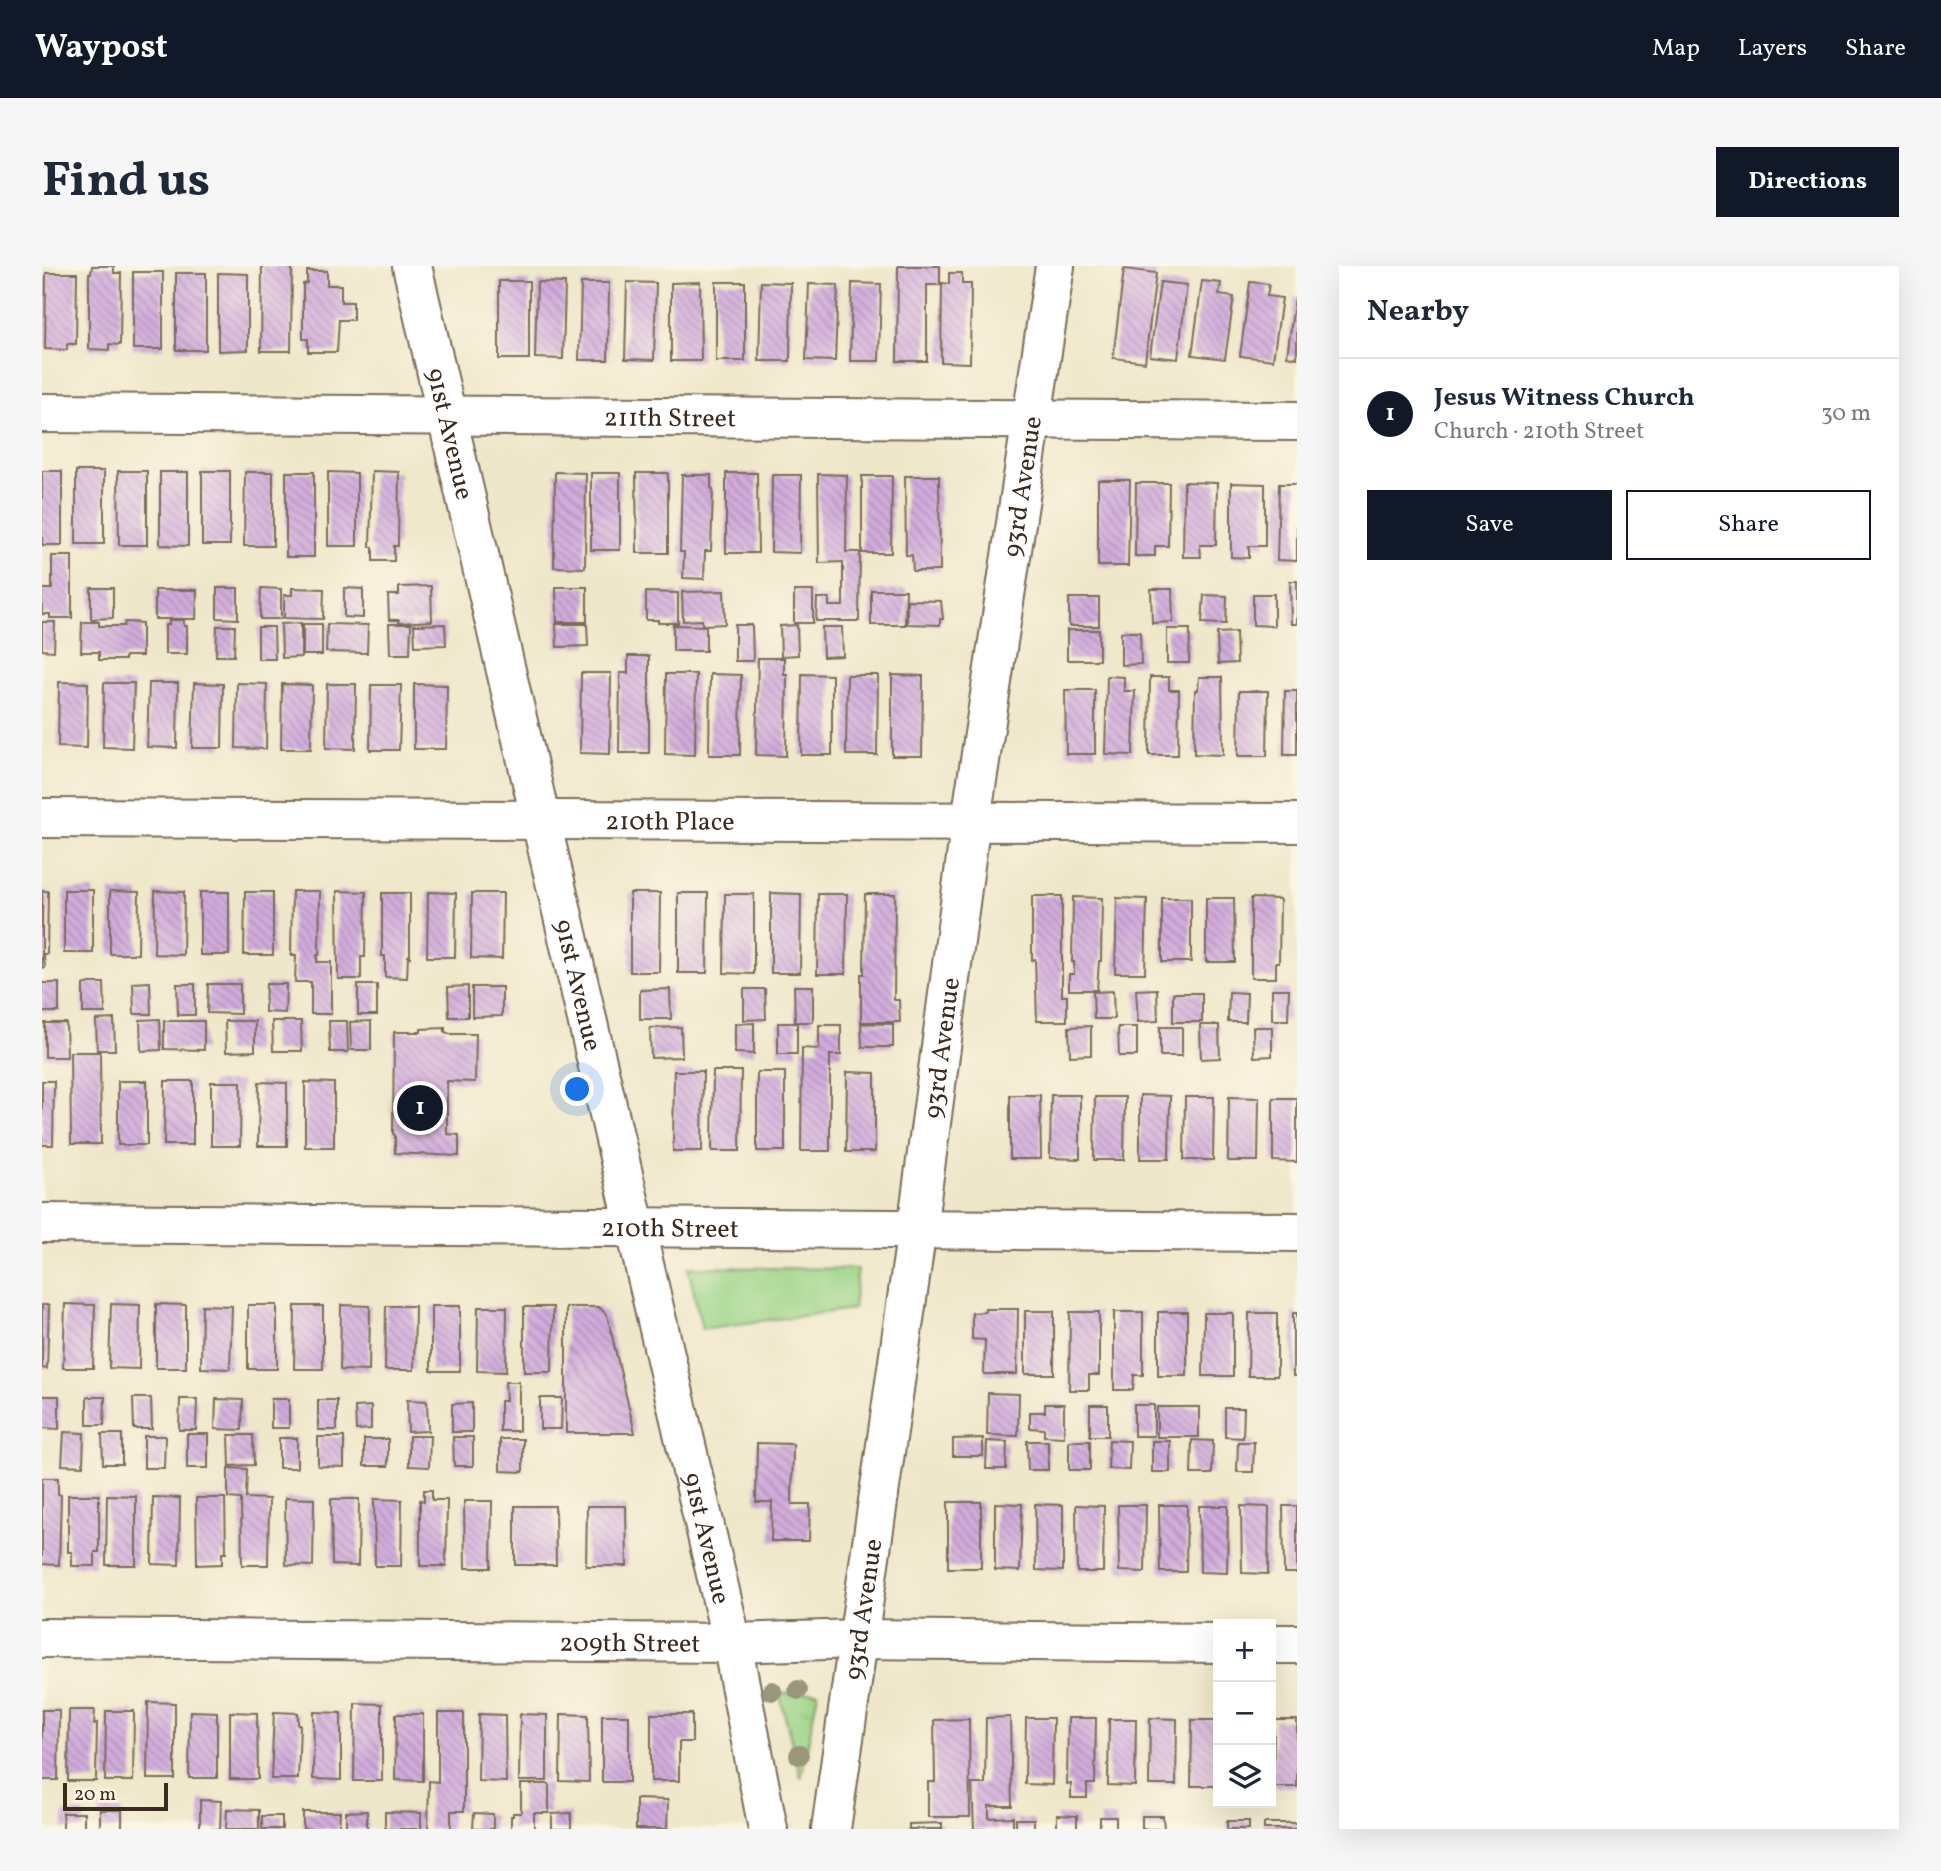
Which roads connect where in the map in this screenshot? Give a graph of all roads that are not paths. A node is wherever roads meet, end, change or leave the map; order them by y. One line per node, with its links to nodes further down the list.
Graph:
1 (412, 266): 4 (street, 91st Avenue)
2 (1055, 266): 5 (street, 93rd Avenue)
3 (42, 413): 4 (street, 211th Street)
4 (447, 416): 5 (street, 211th Street); 9 (street, 91st Avenue)
5 (1032, 420): 6 (street, 211th Street); 8 (street, 93rd Avenue)
6 (1297, 421)
7 (42, 818): 9 (street, 210th Place)
8 (971, 820): 9 (street, 210th Place); 10 (street, 210th Place); 13 (street, 93rd Avenue)
9 (542, 822): 12 (street, 91st Avenue)
10 (1297, 823)
11 (42, 1223): 12 (street, 210th Street)
12 (635, 1227): 13 (street, 210th Street); 17 (street, 91st Avenue)
13 (917, 1229): 14 (street, 210th Street); 16 (street, 93rd Avenue)
14 (1297, 1233)
15 (42, 1638): 17 (street, 209th Street)
16 (859, 1639): 17 (street, 209th Street); 18 (street, 209th Street); 22 (street, 93rd Avenue)
17 (732, 1643): 21 (street, 91st Avenue)
18 (1213, 1643)
19 (1276, 1644): 20 (street)
20 (1297, 1644)
21 (768, 1829)
22 (831, 1829)

